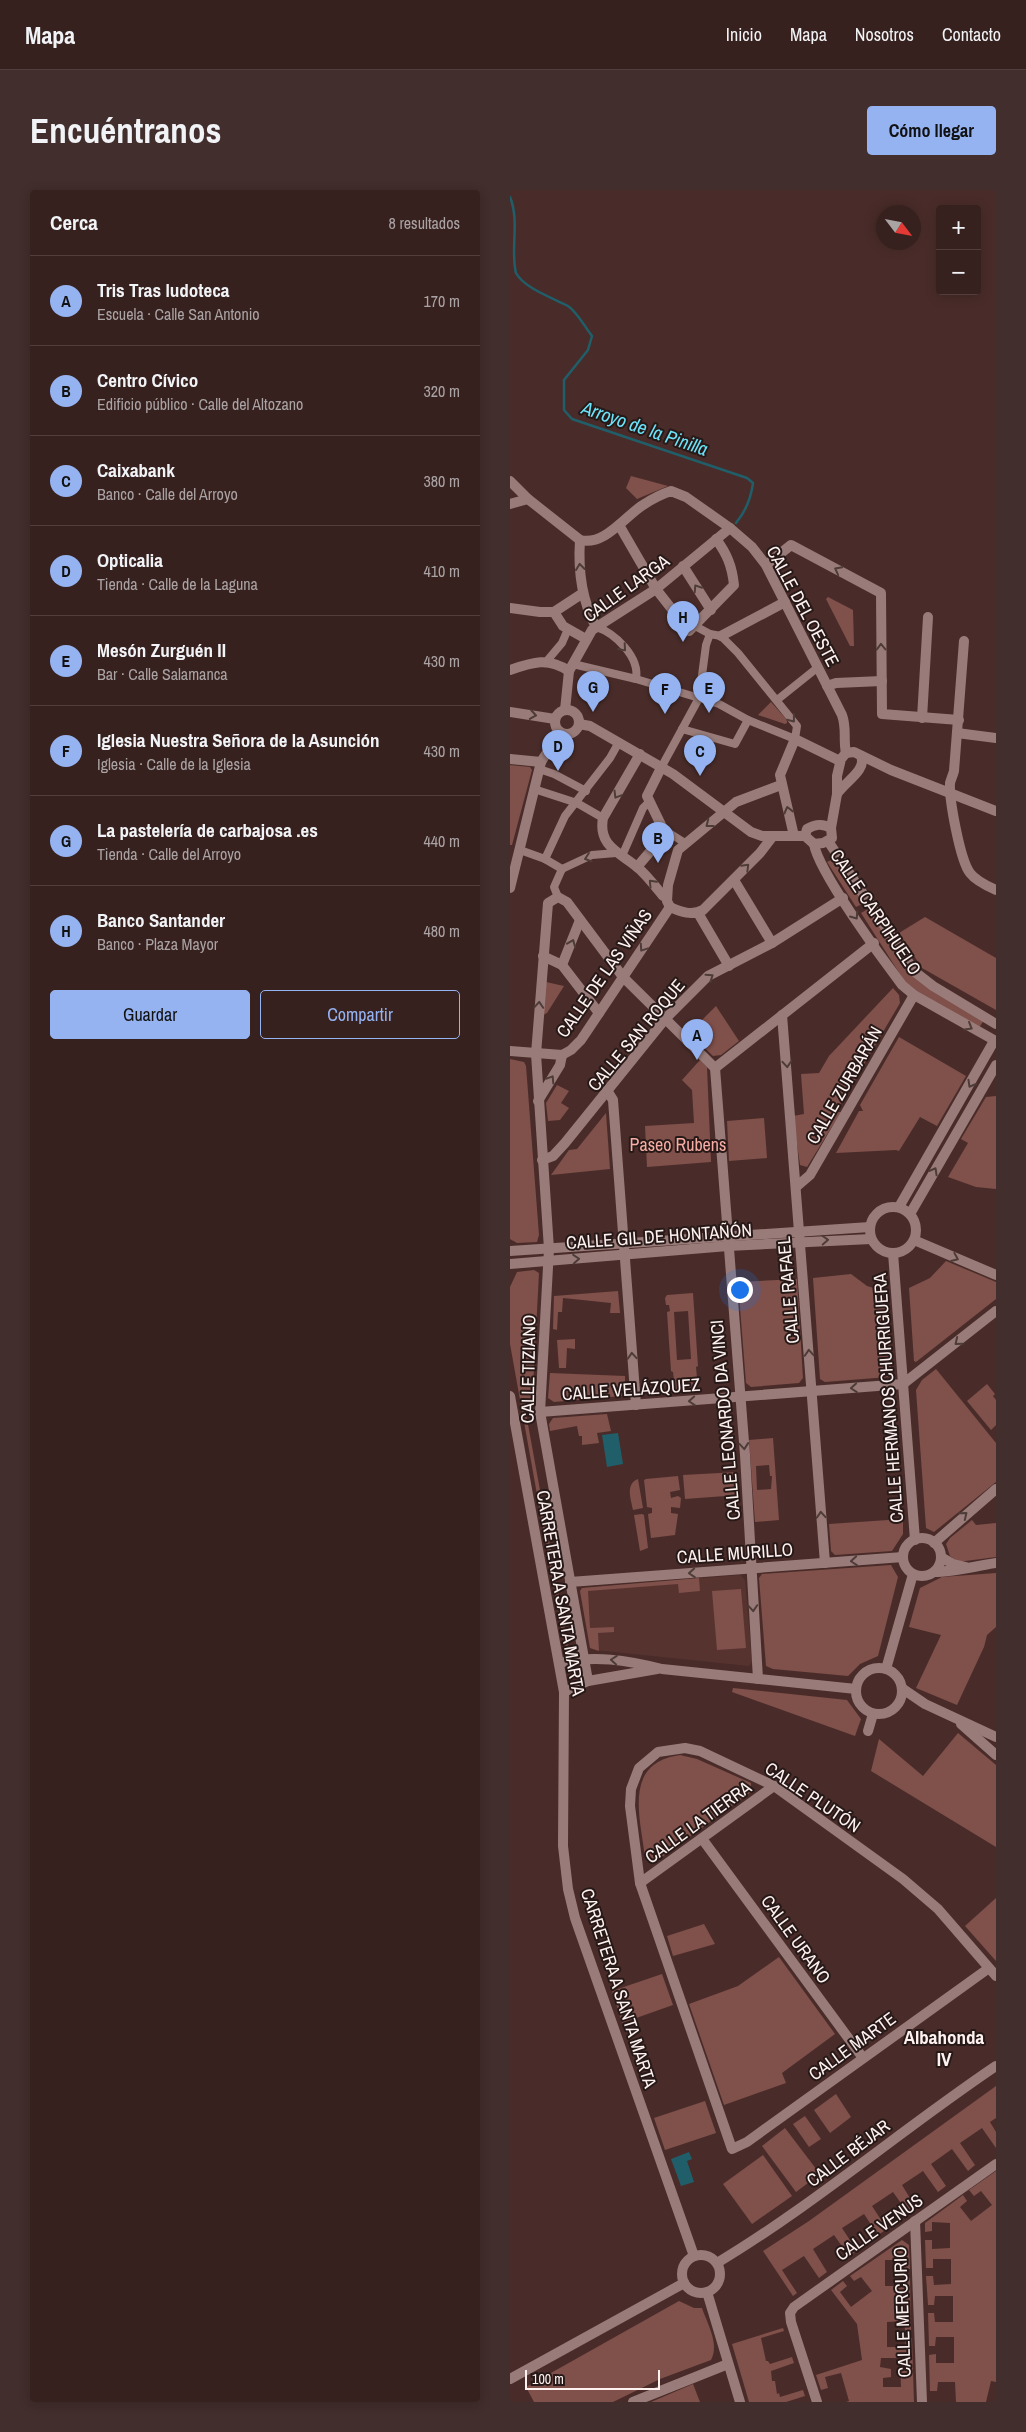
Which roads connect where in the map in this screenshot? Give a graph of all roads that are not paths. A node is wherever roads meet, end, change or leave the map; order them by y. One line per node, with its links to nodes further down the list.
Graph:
1 (510, 481): 2 (street)
2 (528, 499): 3 (street); 7 (street)
3 (510, 504)
4 (619, 525): 5 (street, CALLE DEL OESTE); 7 (street, CALLE DEL OESTE); 10 (street)
5 (730, 528): 6 (street, CALLE LARGA); 8 (street, CALLE DEL OESTE)
6 (716, 539): 9 (street, CALLE LARGA); 14 (street)
7 (580, 540): 11 (street, one-way to 7)
8 (766, 565): 12 (street, CALLE DEL OESTE); 29 (street, one-way to 8)
9 (683, 566): 10 (street, CALLE LARGA); 14 (street, one-way to 9)
10 (656, 589): 17 (street, CALLE LARGA); 18 (street)
11 (583, 593): 15 (street); 17 (street)
12 (784, 602): 21 (street); 26 (street, CALLE DEL OESTE)
13 (510, 608): 15 (street)
14 (711, 610): 18 (street)
15 (550, 611): 19 (street)
16 (928, 617): 35 (street)
17 (596, 627): 22 (street, CALLE LARGA); 28 (street, one-way to 28)
18 (692, 628): 20 (street)
19 (568, 629): 22 (street); 24 (street)
20 (710, 634): 21 (street); 31 (street)
21 (721, 636): 32 (street)
22 (586, 639): 25 (street, CALLE LARGA)
23 (964, 641): 38 (street)
24 (546, 662): 25 (street); 27 (street)
25 (571, 667): 28 (street); 33 (street)
26 (818, 668): 30 (street, CALLE DEL OESTE); 32 (street)
27 (510, 670)
28 (636, 679): 31 (street)
29 (882, 681): 30 (street); 35 (street)
30 (827, 686): 47 (street, CALLE DEL OESTE)
31 (699, 698): 37 (street); 40 (street)
32 (777, 700): 44 (street, one-way to 44)
33 (565, 710): 36 (street); 39 (street)
34 (510, 712): 36 (street, one-way to 36)
35 (922, 718): 38 (street)
36 (555, 719): 41 (street)
37 (748, 720): 40 (street); 44 (street)
38 (959, 720): 42 (street)
39 (579, 724): 41 (street); 45 (street)
40 (682, 729): 50 (street)
41 (560, 732): 49 (street)
42 (957, 733): 43 (street); 56 (street)
43 (996, 738)
44 (796, 739): 47 (street); 53 (street)
45 (619, 742): 46 (street); 55 (street)
46 (640, 754): 50 (street); 62 (street, one-way to 62)
47 (848, 758): 51 (street); 52 (street); 52 (street); 57 (street, CALLE CARPIHUELO)
48 (510, 759): 49 (street)
49 (540, 765): 54 (street); 55 (street)
50 (662, 766): 58 (street); 61 (street)
51 (891, 770): 52 (street); 56 (street)
52 (857, 773): 57 (street)
53 (782, 785): 61 (street); 66 (street, one-way to 53)
54 (534, 789): 59 (street); 70 (street)
55 (586, 791): 59 (street)
56 (952, 792): 60 (street); 77 (street)
57 (837, 794): 63 (street, CALLE CARPIHUELO)
58 (649, 802): 64 (street); 71 (street)
59 (577, 803): 62 (street); 72 (street)
60 (994, 810)
61 (724, 812): 65 (street); 69 (street, one-way to 69)
62 (603, 818): 71 (street)
63 (831, 828): 66 (street); 67 (street, CALLE CARPIHUELO)
64 (663, 830): 69 (street); 73 (street)
65 (773, 836): 66 (street); 75 (street, one-way to 65)
66 (799, 836): 68 (street)
67 (828, 841): 68 (street); 94 (street, CALLE CARPIHUELO)
68 (814, 844): 80 (street, CALLE CARPIHUELO)
69 (682, 846): 78 (street, CALLE DE LAS VIÑAS)
70 (520, 850): 72 (street); 76 (street)
71 (619, 855): 73 (street); 74 (street, one-way to 74)
72 (545, 859): 74 (street)
73 (637, 867): 78 (street, one-way to 73)
74 (562, 869): 79 (street)
75 (734, 880): 82 (street); 84 (street)
76 (510, 888)
77 (996, 890)
78 (667, 896): 81 (street, CALLE DE LAS VIÑAS)
79 (558, 897): 83 (street); 86 (street, CALLE TIZIANO)
80 (842, 898): 84 (street, CALLE SAN ROQUE); 85 (street, CALLE CARPIHUELO, one-way to 85)
81 (670, 908): 82 (street); 89 (street, CALLE DE LAS VIÑAS, one-way to 89)
82 (698, 913): 88 (street)
83 (580, 920): 87 (street, one-way to 83); 89 (street)
84 (772, 943): 88 (street, CALLE SAN ROQUE)
85 (874, 943): 90 (street, CALLE CARPIHUELO); 92 (street)
86 (543, 956): 87 (street); 97 (street, CALLE TIZIANO, one-way to 86)
87 (562, 965): 91 (street)
88 (729, 966): 93 (street, CALLE SAN ROQUE, one-way to 88)
89 (623, 977): 91 (street, CALLE DE LAS VIÑAS); 93 (street)
90 (914, 995): 95 (street, CALLE CARPIHUELO, one-way to 95); 104 (street, CALLE ZURBARÁN)
91 (599, 1012): 98 (street, CALLE DE LAS VIÑAS)
92 (782, 1015): 100 (street); 104 (street, CALLE RAFAEL, one-way to 104)
93 (665, 1019): 100 (street); 101 (street, CALLE SAN ROQUE)
94 (996, 1024)
95 (995, 1039): 105 (street, one-way to 105)
96 (510, 1051): 97 (street, CALLE DE LAS VIÑAS)
97 (536, 1054): 98 (street, CALLE DE LAS VIÑAS); 102 (street, CALLE TIZIANO)
98 (562, 1055): 102 (street, CALLE DE LAS VIÑAS, one-way to 98)
99 (996, 1065): 106 (street, one-way to 99)
100 (715, 1068): 111 (street, CALLE LEONARDO DA VINCI)
101 (608, 1092): 103 (street, CALLE SAN ROQUE); 112 (street)
102 (538, 1102): 103 (street, CALLE TIZIANO)
103 (542, 1160): 113 (street, CALLE TIZIANO)
104 (796, 1187): 108 (street, CALLE RAFAEL)
105 (899, 1207): 106 (street); 107 (street)
106 (910, 1214): 110 (street)
107 (870, 1227): 108 (street, CALLE GIL DE HONTAÑÓN); 109 (street)
108 (800, 1236): 109 (street, CALLE GIL DE HONTAÑÓN, one-way to 109); 111 (street, CALLE GIL DE HONTAÑÓN); 122 (street, CALLE RAFAEL, one-way to 108)
109 (872, 1239): 115 (street)
110 (914, 1240): 115 (street); 119 (street, one-way to 119)
111 (728, 1241): 112 (street, CALLE GIL DE HONTAÑÓN); 116 (street, CALLE GIL DE HONTAÑÓN); 124 (street, CALLE LEONARDO DA VINCI)
112 (624, 1242): 113 (street, CALLE GIL DE HONTAÑÓN); 116 (street)
113 (549, 1249): 114 (street, CALLE GIL DE HONTAÑÓN); 117 (street, CALLE TIZIANO)
114 (510, 1251)
115 (893, 1253): 121 (street, CALLE HERMANOS CHURRIGUERA)
116 (624, 1255): 117 (street, CALLE GIL DE HONTAÑÓN, one-way to 116); 125 (street, one-way to 116)
117 (549, 1261): 118 (street, CALLE GIL DE HONTAÑÓN); 126 (street, CALLE TIZIANO)
118 (510, 1264)
119 (996, 1276)
120 (996, 1311): 121 (street, one-way to 121)
121 (903, 1384): 122 (street, CALLE VELÁZQUEZ, one-way to 122); 128 (street, CALLE HERMANOS CHURRIGUERA)
122 (813, 1392): 124 (street, CALLE VELÁZQUEZ); 132 (street, CALLE RAFAEL, one-way to 122)
123 (510, 1396): 140 (street, CARRETERA A SANTA MARTA)
124 (739, 1398): 125 (street, CALLE VELÁZQUEZ, one-way to 125); 135 (street, CALLE LEONARDO DA VINCI, one-way to 135)
125 (636, 1405): 126 (street, CALLE VELÁZQUEZ)
126 (540, 1412): 138 (street, CALLE TIZIANO)
127 (996, 1489): 129 (street, one-way to 127)
128 (915, 1540): 129 (street); 130 (street)
129 (934, 1543): 131 (street)
130 (903, 1557): 132 (street, CALLE MURILLO, one-way to 132); 137 (street)
131 (941, 1557): 134 (street); 136 (street)
132 (825, 1563): 135 (street, CALLE MURILLO)
133 (996, 1563): 134 (street)
134 (967, 1567): 136 (street)
135 (752, 1568): 138 (street, CALLE MURILLO, one-way to 138); 143 (street, CALLE LEONARDO DA VINCI, one-way to 143)
136 (934, 1572): 137 (street)
137 (913, 1574): 142 (street)
138 (570, 1582): 139 (street, CALLE TIZIANO)
139 (584, 1658): 140 (street); 141 (street, one-way to 139); 144 (street, CALLE TIZIANO)
140 (559, 1663): 147 (street, CARRETERA A SANTA MARTA)
141 (662, 1669): 143 (street); 144 (street)
142 (886, 1669): 145 (street); 146 (street)
143 (758, 1679): 145 (street)
144 (588, 1681): 147 (street)
145 (856, 1689): 150 (street)
146 (903, 1689): 148 (street); 149 (street)
147 (564, 1692): 165 (street, CARRETERA A SANTA MARTA)
148 (900, 1702): 149 (street); 150 (street)
149 (925, 1704): 151 (street)
150 (873, 1714): 152 (street)
151 (955, 1718): 153 (street); 154 (street)
152 (868, 1731)
153 (996, 1737)
154 (996, 1755)
155 (774, 1786): 156 (street, CALLE LA TIERRA); 157 (street, CALLE PLUTÓN); 158 (street, CALLE PLUTÓN)
156 (703, 1840): 157 (street, CALLE LA TIERRA); 160 (street, CALLE URANO)
157 (640, 1884): 162 (street, CALLE PLUTÓN)
158 (989, 1968): 159 (street, CALLE PLUTÓN); 160 (street, CALLE MARTE)
159 (996, 1976)
160 (863, 2058): 162 (street, CALLE MARTE)
161 (996, 2066): 166 (street, CALLE BÉJAR)
162 (732, 2148)
163 (996, 2164): 164 (street, CALLE VENUS)
164 (915, 2221): 173 (street, CALLE VENUS); 174 (street, CALLE MERCURIO)
165 (694, 2256): 166 (street); 167 (street)
166 (717, 2263): 168 (street)
167 (684, 2283): 168 (street); 170 (street)
168 (707, 2292): 169 (street)
169 (728, 2364): 171 (street); 172 (street)
170 (510, 2379)
171 (633, 2402)
172 (740, 2402)
173 (817, 2402)
174 (922, 2402)

